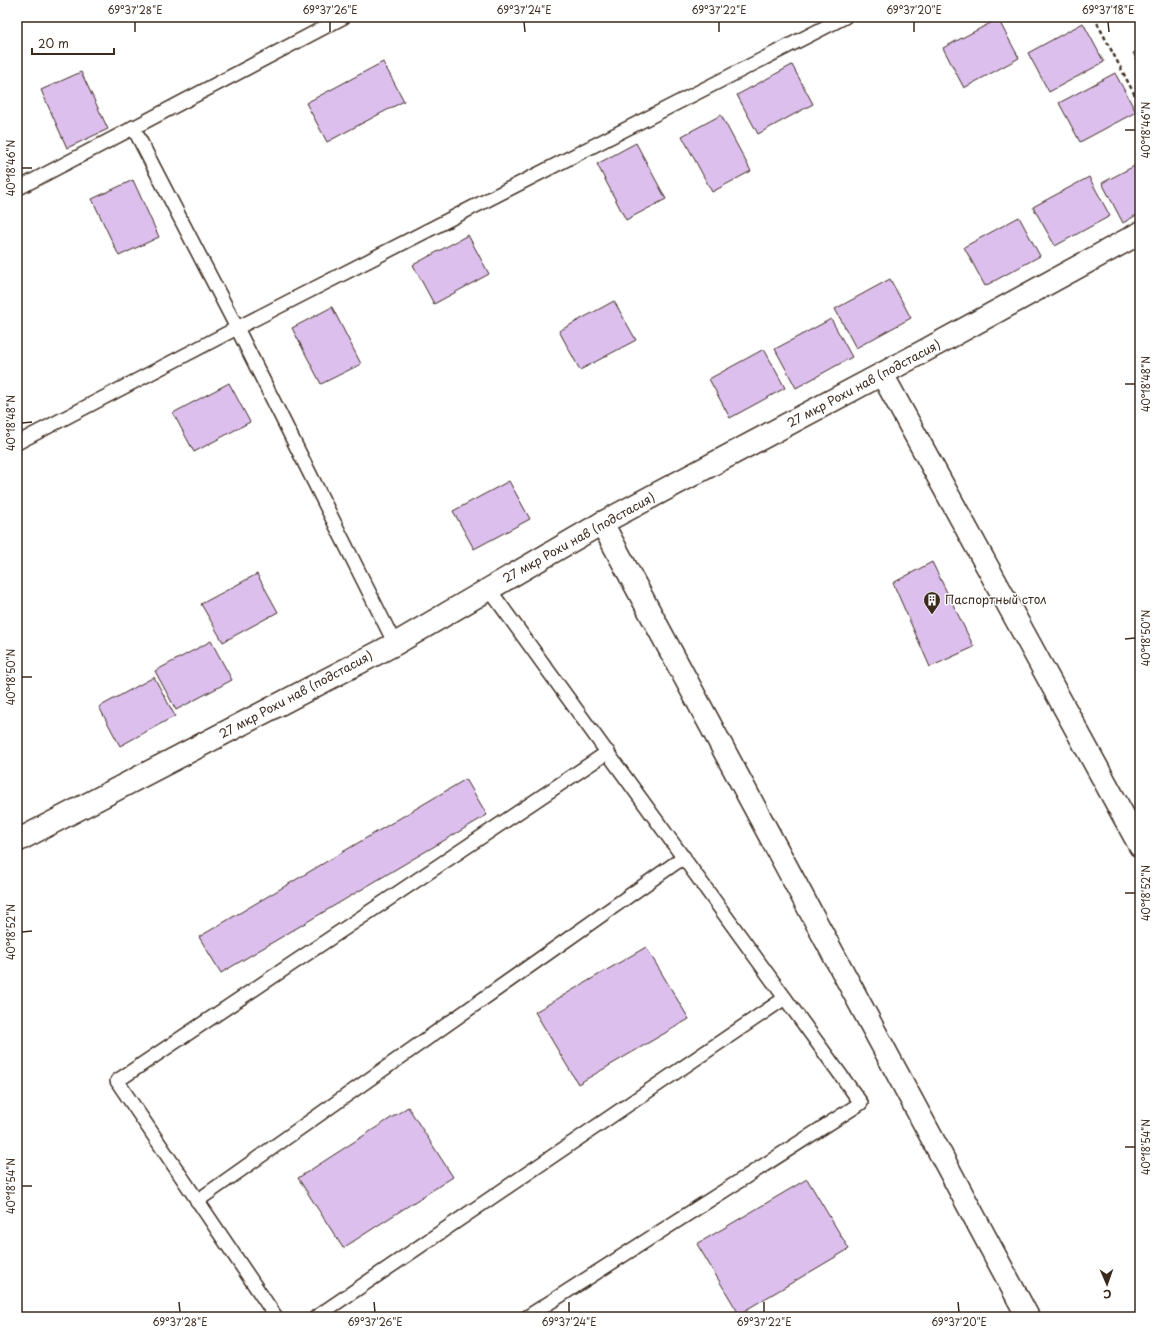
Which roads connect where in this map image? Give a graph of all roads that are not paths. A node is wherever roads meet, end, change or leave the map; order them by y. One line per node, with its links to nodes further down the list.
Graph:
1 (344, 17): 3 (lane)
2 (844, 17): 6 (lane)
3 (133, 127): 4 (lane); 6 (lane)
4 (17, 189)
5 (1140, 233): 7 (street, 27 мкр Рохи нав (подстасия))
6 (238, 328): 8 (lane); 11 (lane)
7 (882, 374): 9 (street, 27 мкр Рохи нав (подстасия)); 14 (street)
8 (17, 443)
9 (602, 523): 10 (street, 27 мкр Рохи нав (подстасия)); 21 (street)
10 (490, 588): 11 (street, 27 мкр Рохи нав (подстасия)); 12 (lane)
11 (395, 644): 13 (street, 27 мкр Рохи нав (подстасия))
12 (608, 752): 15 (lane); 17 (lane)
13 (17, 841)
14 (1140, 846)
15 (684, 857): 16 (lane); 17 (lane)
16 (785, 998): 19 (lane); 20 (lane)
17 (198, 1201): 18 (lane)
18 (276, 1317)
19 (316, 1317)
20 (527, 1317)
21 (1028, 1317)

